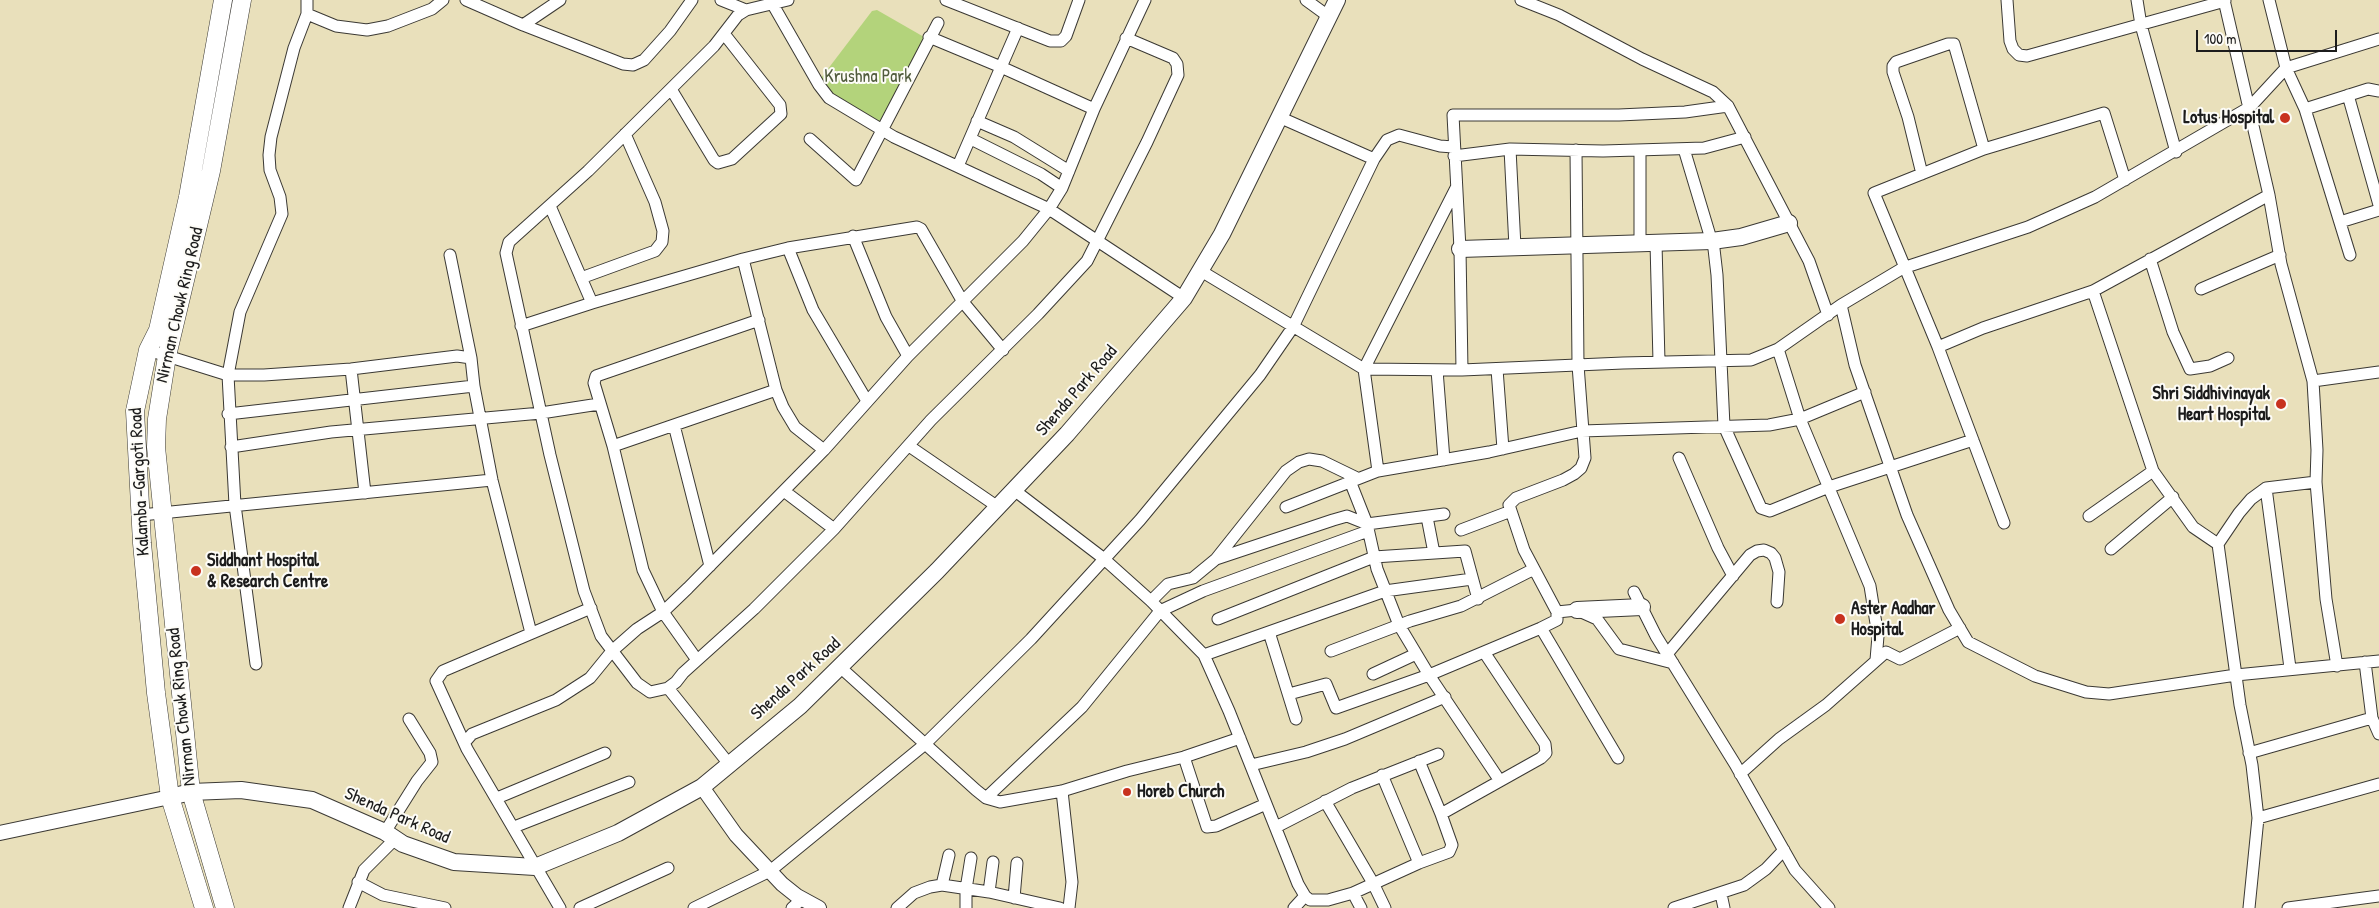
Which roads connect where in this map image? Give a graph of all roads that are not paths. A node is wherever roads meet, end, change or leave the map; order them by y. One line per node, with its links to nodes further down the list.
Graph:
1 (222, 0): 97 (main road, Kalamba -Gargoti Road)
2 (242, 0): 99 (main road, Nirman Chowk Ring Road)
3 (308, 0): 22 (street)
4 (443, 0): 22 (street)
5 (466, 0): 25 (street)
6 (560, 0): 25 (street)
7 (692, 0): 25 (street)
8 (721, 0): 21 (street)
9 (788, 0): 20 (street)
10 (946, 0): 27 (street)
11 (1079, 0): 27 (street)
12 (1145, 0): 30 (street)
13 (1306, 0): 23 (street)
14 (1336, 0): 23 (main road, Shenda Park Road)
15 (1521, 0): 37 (street)
16 (2007, 0): 26 (street)
17 (2137, 0): 26 (street)
18 (2269, 0): 33 (street)
19 (2224, 1): 26 (street); 38 (street)
20 (772, 3): 21 (street); 43 (street)
21 (746, 10): 28 (street)
22 (307, 14): 112 (street)
23 (1328, 16): 41 (main road, Shenda Park Road)
24 (938, 22): 29 (street)
25 (523, 25)
26 (2141, 25): 54 (street)
27 (1018, 28): 32 (street)
28 (724, 35): 34 (street); 34 (street)
29 (929, 37): 32 (street); 43 (street)
30 (1126, 38): 40 (street); 71 (street)
31 (2379, 39): 33 (street)
32 (1001, 67): 40 (street); 42 (street)
33 (2286, 68): 38 (street); 39 (street)
34 (670, 89): 44 (street)
35 (2379, 91): 36 (street)
36 (2348, 95): 39 (street); 63 (street)
37 (1728, 106): 45 (street); 53 (street)
38 (2250, 107): 54 (street); 62 (street)
39 (2305, 109): 67 (street)
40 (1094, 110): 57 (street)
41 (1279, 116): 55 (street); 83 (main road, Shenda Park Road)
42 (978, 121): 47 (street); 57 (street)
43 (883, 131): 46 (street); 56 (street)
44 (626, 134): 64 (street); 84 (street)
45 (1745, 137): 49 (street); 68 (street)
46 (810, 139)
47 (971, 139): 56 (street); 61 (street)
48 (1510, 149): 50 (street); 53 (street); 75 (street)
49 (1684, 149): 51 (street); 70 (street)
50 (1576, 150): 51 (street); 73 (street)
51 (1640, 150): 72 (street)
52 (1984, 150): 58 (street); 58 (street); 59 (street)
53 (1454, 152): 55 (street); 60 (street)
54 (2176, 152): 59 (street)
55 (1374, 159): 94 (street)
56 (958, 166): 65 (street)
57 (1070, 170): 61 (street)
58 (1922, 174): 82 (street)
59 (2125, 180): 82 (street)
60 (1457, 187): 76 (street); 108 (street)
61 (1062, 188): 65 (street)
62 (2269, 195): 78 (street); 80 (street)
63 (2379, 205)
64 (550, 206): 84 (street); 93 (street)
65 (1049, 210): 71 (street); 88 (street)
66 (2379, 210): 67 (street)
67 (2340, 222): 79 (street)
68 (1789, 223): 70 (main road); 91 (street)
69 (853, 236): 74 (street); 88 (street); 100 (street)
70 (1712, 241): 72 (main road); 104 (street)
71 (1097, 243): 87 (street); 98 (street)
72 (1648, 243): 73 (main road); 103 (street)
73 (1578, 245): 75 (main road); 105 (street)
74 (788, 248): 81 (street); 118 (street)
75 (1515, 248): 76 (main road)
76 (1460, 250): 110 (street)
77 (450, 255): 101 (street)
78 (2280, 255): 85 (street); 113 (street)
79 (2350, 255)
80 (2150, 259): 86 (street); 102 (street)
81 (743, 260): 89 (street); 92 (street)
82 (1903, 268): 90 (street); 95 (street)
83 (1201, 272): 87 (main road, Shenda Park Road); 94 (street)
84 (581, 278): 89 (street)
85 (2201, 289)
86 (2093, 290): 95 (street); 138 (street)
87 (1184, 298): 145 (main road, Shenda Park Road)
88 (963, 302): 98 (street); 100 (street)
89 (592, 303): 93 (street)
90 (1841, 305): 91 (street); 116 (street)
91 (1828, 315): 96 (street)
92 (759, 320): 115 (street); 119 (street)
93 (521, 326): 120 (street)
94 (1293, 327): 108 (street); 165 (street)
95 (1938, 347): 128 (street)
96 (1778, 349): 104 (street); 123 (street)
97 (148, 350): 99 (street); 154 (main road, Kalamba -Gargoti Road)
98 (1003, 350): 130 (street)
99 (167, 356): 112 (street); 152 (main road, Nirman Chowk Ring Road)
100 (908, 356): 118 (street)
101 (471, 358): 106 (street); 114 (street)
102 (2228, 358)
103 (1659, 362): 104 (street); 105 (street)
104 (1721, 362): 125 (street)
105 (1578, 365): 107 (street); 127 (street)
106 (351, 369): 112 (street); 117 (street)
107 (1496, 369): 110 (street); 132 (street)
108 (1364, 370): 109 (street); 137 (street)
109 (1437, 370): 110 (street); 135 (street)
110 (1462, 370)
111 (2379, 372): 113 (street)
112 (228, 375): 121 (street)
113 (2313, 381): 141 (street)
114 (474, 386): 117 (street); 122 (street)
115 (776, 390): 124 (street); 133 (street)
116 (1865, 392): 123 (street); 136 (street)
117 (353, 401): 121 (street); 126 (street)
118 (867, 401): 133 (street)
119 (599, 404): 120 (street); 129 (street)
120 (542, 413): 122 (street); 176 (street)
121 (228, 414): 131 (street)
122 (480, 418): 126 (street); 139 (street)
123 (1800, 418): 125 (street); 142 (street)
124 (674, 425): 129 (street); 167 (street)
125 (1724, 426): 127 (street); 142 (street)
126 (357, 430): 131 (street); 146 (street)
127 (1582, 431): 132 (street); 151 (street)
128 (1974, 440): 136 (street); 157 (street)
129 (613, 446): 180 (street)
130 (909, 446): 150 (street); 159 (street)
131 (231, 447): 148 (street)
132 (1503, 449): 135 (street)
133 (824, 450): 144 (street)
134 (1678, 458): 169 (street)
135 (1444, 460): 137 (street)
136 (1891, 467): 142 (street); 185 (street)
137 (1378, 471): 140 (street)
138 (2153, 471): 147 (street); 155 (street)
139 (492, 480): 146 (street); 187 (street)
140 (1354, 480): 149 (street); 158 (street); 166 (street)
141 (2316, 482): 143 (street); 199 (street)
142 (1829, 487): 195 (street)
143 (2266, 488): 161 (street); 201 (street)
144 (784, 490): 159 (street); 167 (street)
145 (1014, 490): 150 (main road, Shenda Park Road); 165 (street)
146 (365, 493): 148 (street)
147 (2173, 497): 161 (street); 162 (street)
148 (235, 505): 152 (street); 198 (street)
149 (1286, 506)
150 (998, 507): 200 (main road, Shenda Park Road)
151 (1511, 511): 160 (street); 168 (street)
152 (163, 513): 154 (street); 230 (main road, Nirman Chowk Ring Road)
153 (1444, 514): 156 (street)
154 (141, 515): 231 (main road, Kalamba -Gargoti Road)
155 (2089, 516)
156 (1427, 517): 158 (street); 163 (street)
157 (2004, 523)
158 (1368, 528): 164 (street); 166 (street); 179 (street)
159 (834, 529): 194 (street)
160 (1461, 530)
161 (2218, 544): 204 (street)
162 (2110, 548)
163 (1434, 553): 164 (street); 170 (street)
164 (1374, 557): 171 (street); 182 (street)
165 (1103, 558): 174 (street); 214 (street)
166 (1216, 559): 174 (street)
167 (710, 566): 180 (street)
168 (1534, 569): 173 (street); 181 (street)
169 (1733, 576): 175 (street); 193 (street)
170 (1472, 579): 171 (street); 173 (street)
171 (1385, 591): 183 (street); 186 (street)
172 (1634, 592): 177 (street)
173 (1478, 599): 183 (street)
174 (1151, 601): 179 (street)
175 (1777, 602)
176 (590, 608): 187 (street); 189 (street)
177 (1642, 608): 178 (main road); 193 (street)
178 (1577, 610): 181 (street); 193 (street)
179 (1160, 611): 192 (street); 233 (street)
180 (663, 612): 189 (street); 194 (street)
181 (1558, 612): 184 (street)
182 (1218, 619)
183 (1399, 624): 188 (street); 191 (street)
184 (1541, 628): 190 (street); 219 (street)
185 (1960, 628): 195 (street); 204 (street)
186 (1269, 632): 192 (street); 206 (street)
187 (531, 633): 213 (street)
188 (1331, 651)
189 (612, 652): 205 (street); 213 (street)
190 (1484, 652): 203 (street); 225 (street)
191 (1416, 654): 202 (street); 203 (street)
192 (1204, 655): 212 (street)
193 (1670, 658): 223 (street)
194 (697, 660): 205 (street)
195 (1876, 660): 223 (street)
196 (2379, 661): 197 (street)
197 (2366, 662): 199 (street); 208 (street)
198 (256, 664)
199 (2337, 666): 201 (street)
200 (840, 667): 214 (street); 221 (main road, Shenda Park Road)
201 (2290, 668): 204 (street)
202 (1373, 674)
203 (1429, 675): 206 (street); 207 (street)
204 (2236, 675): 216 (street)
205 (668, 688): 221 (street)
206 (1289, 694): 210 (street)
207 (1445, 697): 222 (street); 225 (street)
208 (2372, 718): 211 (street); 216 (street)
209 (409, 719): 241 (street)
210 (1296, 719)
211 (2379, 734)
212 (1240, 738): 218 (street); 222 (street)
213 (466, 742): 232 (street)
214 (924, 745): 233 (street); 250 (street)
215 (605, 753): 232 (street)
216 (2249, 753): 237 (street)
217 (1438, 754): 220 (street)
218 (1184, 757): 229 (street); 235 (street)
219 (1618, 758)
220 (1419, 761): 224 (street); 236 (street)
221 (729, 764): 228 (main road, Shenda Park Road)
222 (1251, 765): 235 (street)
223 (1740, 774): 242 (street)
224 (1382, 775): 234 (street); 247 (street)
225 (1500, 781): 236 (street)
226 (628, 782): 238 (street)
227 (2379, 784): 237 (street)
228 (702, 787): 248 (main road, Shenda Park Road); 250 (street)
229 (1062, 791): 233 (street); 274 (street)
230 (191, 792): 231 (main road, Shenda Park Road); 241 (main road, Shenda Park Road); 264 (main road, Nirman Chowk Ring Road)
231 (170, 798): 240 (street, Shenda Park Road); 263 (main road, Kalamba -Gargoti Road)
232 (497, 798): 238 (street)
233 (986, 798)
234 (1325, 801): 239 (street); 252 (street)
235 (1266, 804): 239 (street)
236 (1441, 814): 247 (street)
237 (2258, 818): 281 (street)
238 (514, 827): 248 (street)
239 (1276, 827): 258 (street)
240 (0, 833)
241 (390, 835): 248 (main road, Shenda Park Road); 251 (street)
242 (1784, 850): 257 (street); 280 (street)
243 (949, 855): 253 (street)
244 (971, 858): 254 (street)
245 (994, 862): 255 (street)
246 (1018, 863): 260 (street)
247 (1419, 863): 252 (street)
248 (535, 867): 267 (street)
249 (668, 868): 268 (street)
250 (770, 871): 261 (street); 269 (street)
251 (358, 882): 265 (street); 266 (street)
252 (1373, 883): 256 (street); 277 (street)
253 (942, 885): 254 (street); 271 (street)
254 (966, 889): 255 (street); 272 (street)
255 (989, 892): 260 (street)
256 (1354, 893): 262 (street); 276 (street)
257 (1721, 894): 278 (street); 279 (street)
258 (1305, 896): 262 (street); 275 (street)
259 (2379, 896): 282 (street)
260 (1014, 898): 273 (street)
261 (797, 903): 270 (street)
262 (1330, 904)
263 (204, 908)
264 (225, 908)
265 (349, 908)
266 (446, 908)
267 (560, 908)
268 (580, 908)
269 (694, 908)
270 (819, 908)
271 (897, 908)
272 (966, 908)
273 (1060, 908)
274 (1069, 908)
275 (1294, 908)
276 (1361, 908)
277 (1385, 908)
278 (1674, 908)
279 (1724, 908)
280 (1829, 908)
281 (2249, 908)
282 (2288, 908)

